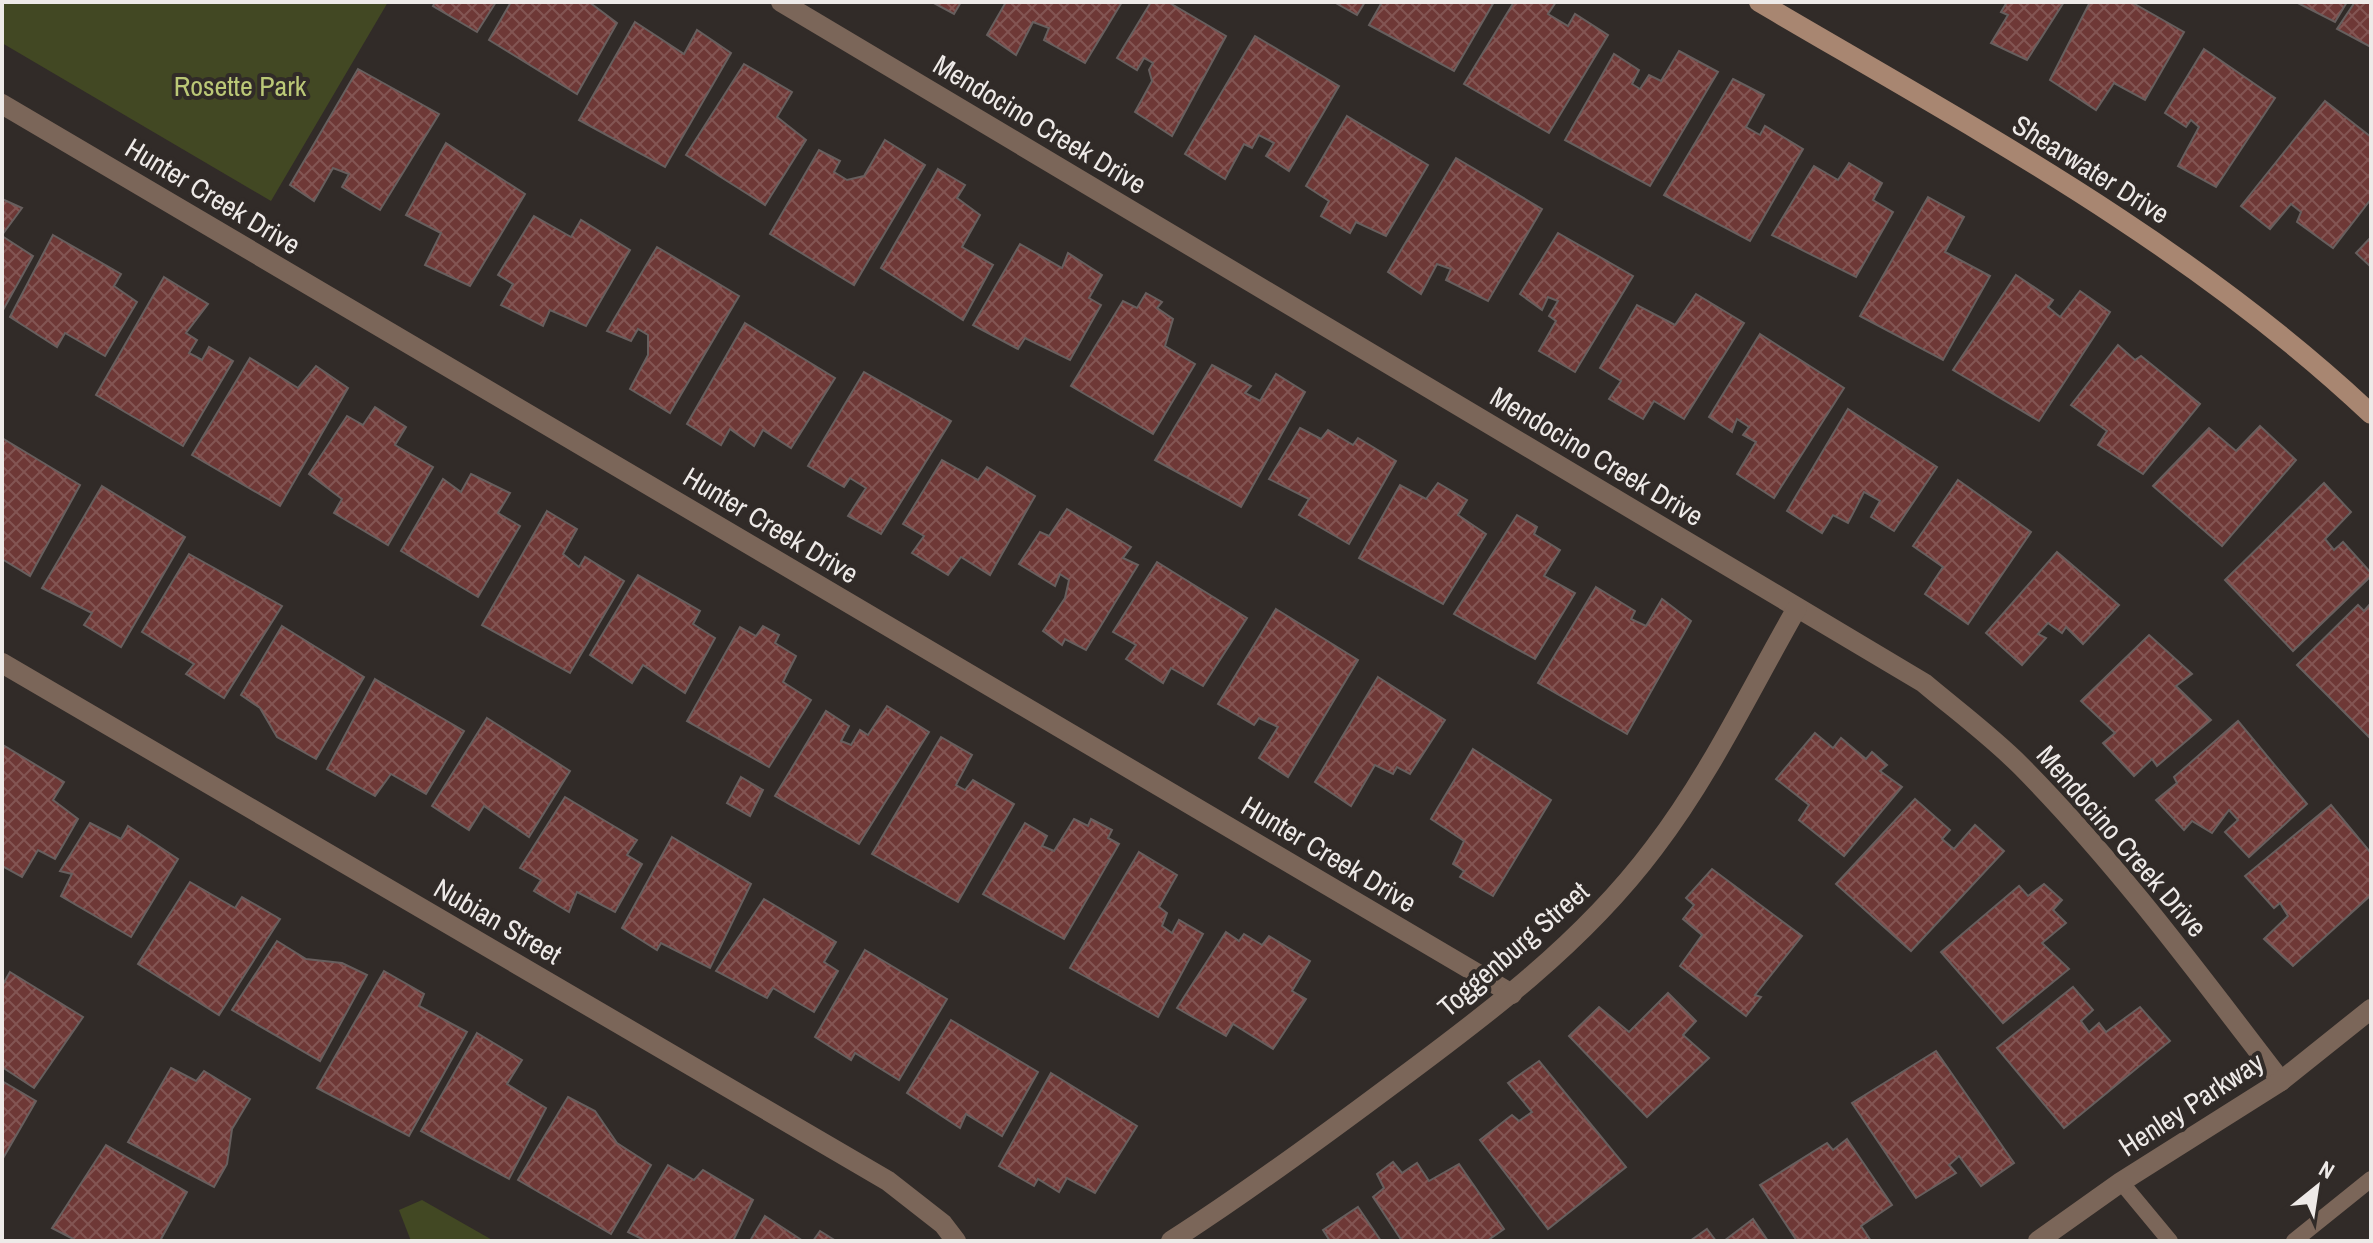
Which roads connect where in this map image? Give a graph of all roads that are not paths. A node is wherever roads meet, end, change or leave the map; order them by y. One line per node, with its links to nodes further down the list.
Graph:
1 (781, 2): 5 (street, Mendocino Creek Drive)
2 (1759, 2): 4 (street, Shearwater Drive)
3 (2, 104): 7 (street, Hunter Creek Drive)
4 (2371, 414)
5 (1797, 608): 7 (street, Toggenburg Street); 9 (street, Mendocino Creek Drive)
6 (2, 663): 12 (street, Nubian Street)
7 (1512, 994): 13 (street, Toggenburg Street)
8 (2371, 1009): 9 (street, Henley Parkway)
9 (2281, 1081): 11 (street, Henley Parkway)
10 (2371, 1179): 16 (lane)
11 (2121, 1182): 14 (street, Henley Parkway); 15 (lane)
12 (956, 1241)
13 (1171, 1241)
14 (2038, 1241)
15 (2170, 1241)
16 (2294, 1241)

